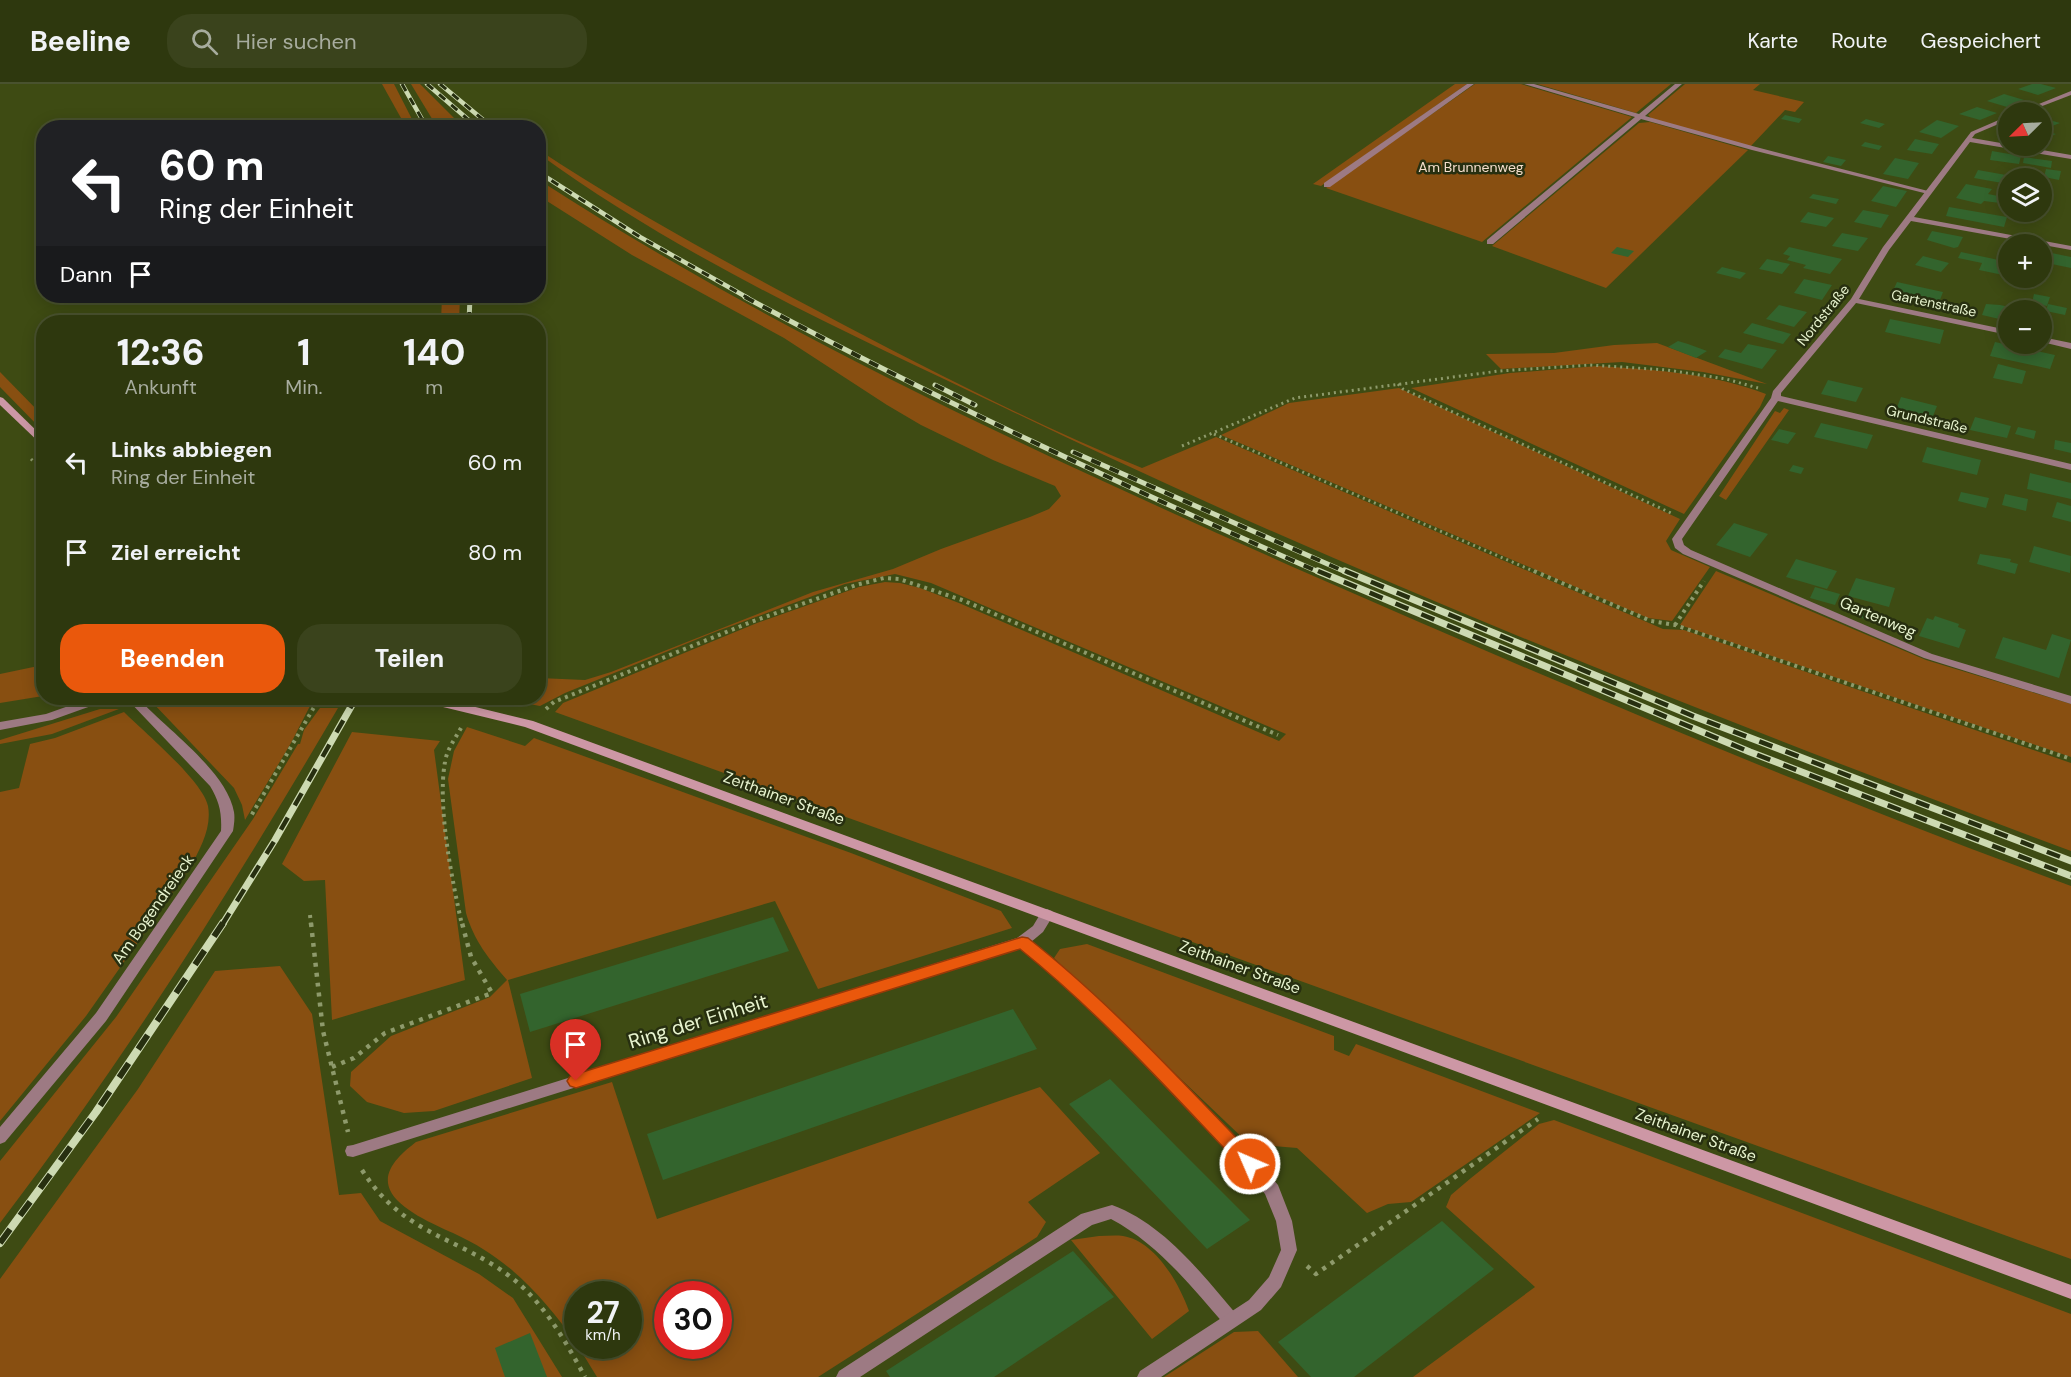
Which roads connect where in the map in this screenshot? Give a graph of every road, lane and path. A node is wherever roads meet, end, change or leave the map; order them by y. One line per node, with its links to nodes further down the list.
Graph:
1 (1471, 84): 10 (street)
2 (1527, 84): 6 (street)
3 (1679, 84): 6 (street)
4 (2071, 93): 5 (street)
5 (2048, 102)
6 (1639, 117): 11 (street); 13 (street)
7 (1998, 122): 8 (street, Nordstraße)
8 (1969, 140): 9 (street); 11 (street, Nordstraße)
9 (2071, 157)
10 (1326, 185)
11 (1928, 192): 12 (street, Nordstraße)
12 (1910, 219): 14 (street); 15 (street, Nordstraße)
13 (1490, 242)
14 (2071, 248)
15 (1854, 300): 16 (street, Gartenstraße); 20 (street, Nordstraße)
16 (1998, 331)
17 (2052, 342): 18 (street)
18 (2071, 346)
19 (1398, 384): 20 (path); 22 (path); 26 (path)
20 (1776, 395): 25 (street, Grundstraße); 26 (street, Nordstraße)
21 (0, 400): 23 (street)
22 (1215, 434): 24 (path); 29 (path)
23 (36, 436)
24 (1182, 446)
25 (2071, 467)
26 (1691, 521): 27 (street, Nordstraße)
27 (1679, 546): 28 (street, Gartenweg)
28 (1718, 565): 29 (path); 30 (street, Gartenweg)
29 (1675, 625): 39 (path)
30 (2071, 700)
31 (81, 705): 37 (street)
32 (137, 705): 40 (street)
33 (315, 705): 40 (path)
34 (452, 705): 35 (street, Zeithainer Straße)
35 (479, 711): 36 (street, Zeithainer Straße); 44 (path)
36 (529, 724): 38 (path); 41 (street, Zeithainer Straße)
37 (0, 726)
38 (1278, 735)
39 (2071, 759)
40 (226, 831): 46 (street, Am Bogendreieck)
41 (1047, 914): 43 (street, Ring der Einheit); 45 (street, Zeithainer Straße)
42 (310, 915): 44 (path)
43 (1022, 942): 47 (street, Ring der Einheit); 48 (street)
44 (332, 1067): 47 (path)
45 (1549, 1100): 48 (path); 49 (street, Zeithainer Straße)
46 (0, 1138)
47 (353, 1151): 51 (path)
48 (1289, 1250): 50 (street)
49 (2071, 1292)
50 (1231, 1320): 52 (street); 53 (street)
51 (585, 1377)
52 (845, 1377)
53 (1146, 1377)

